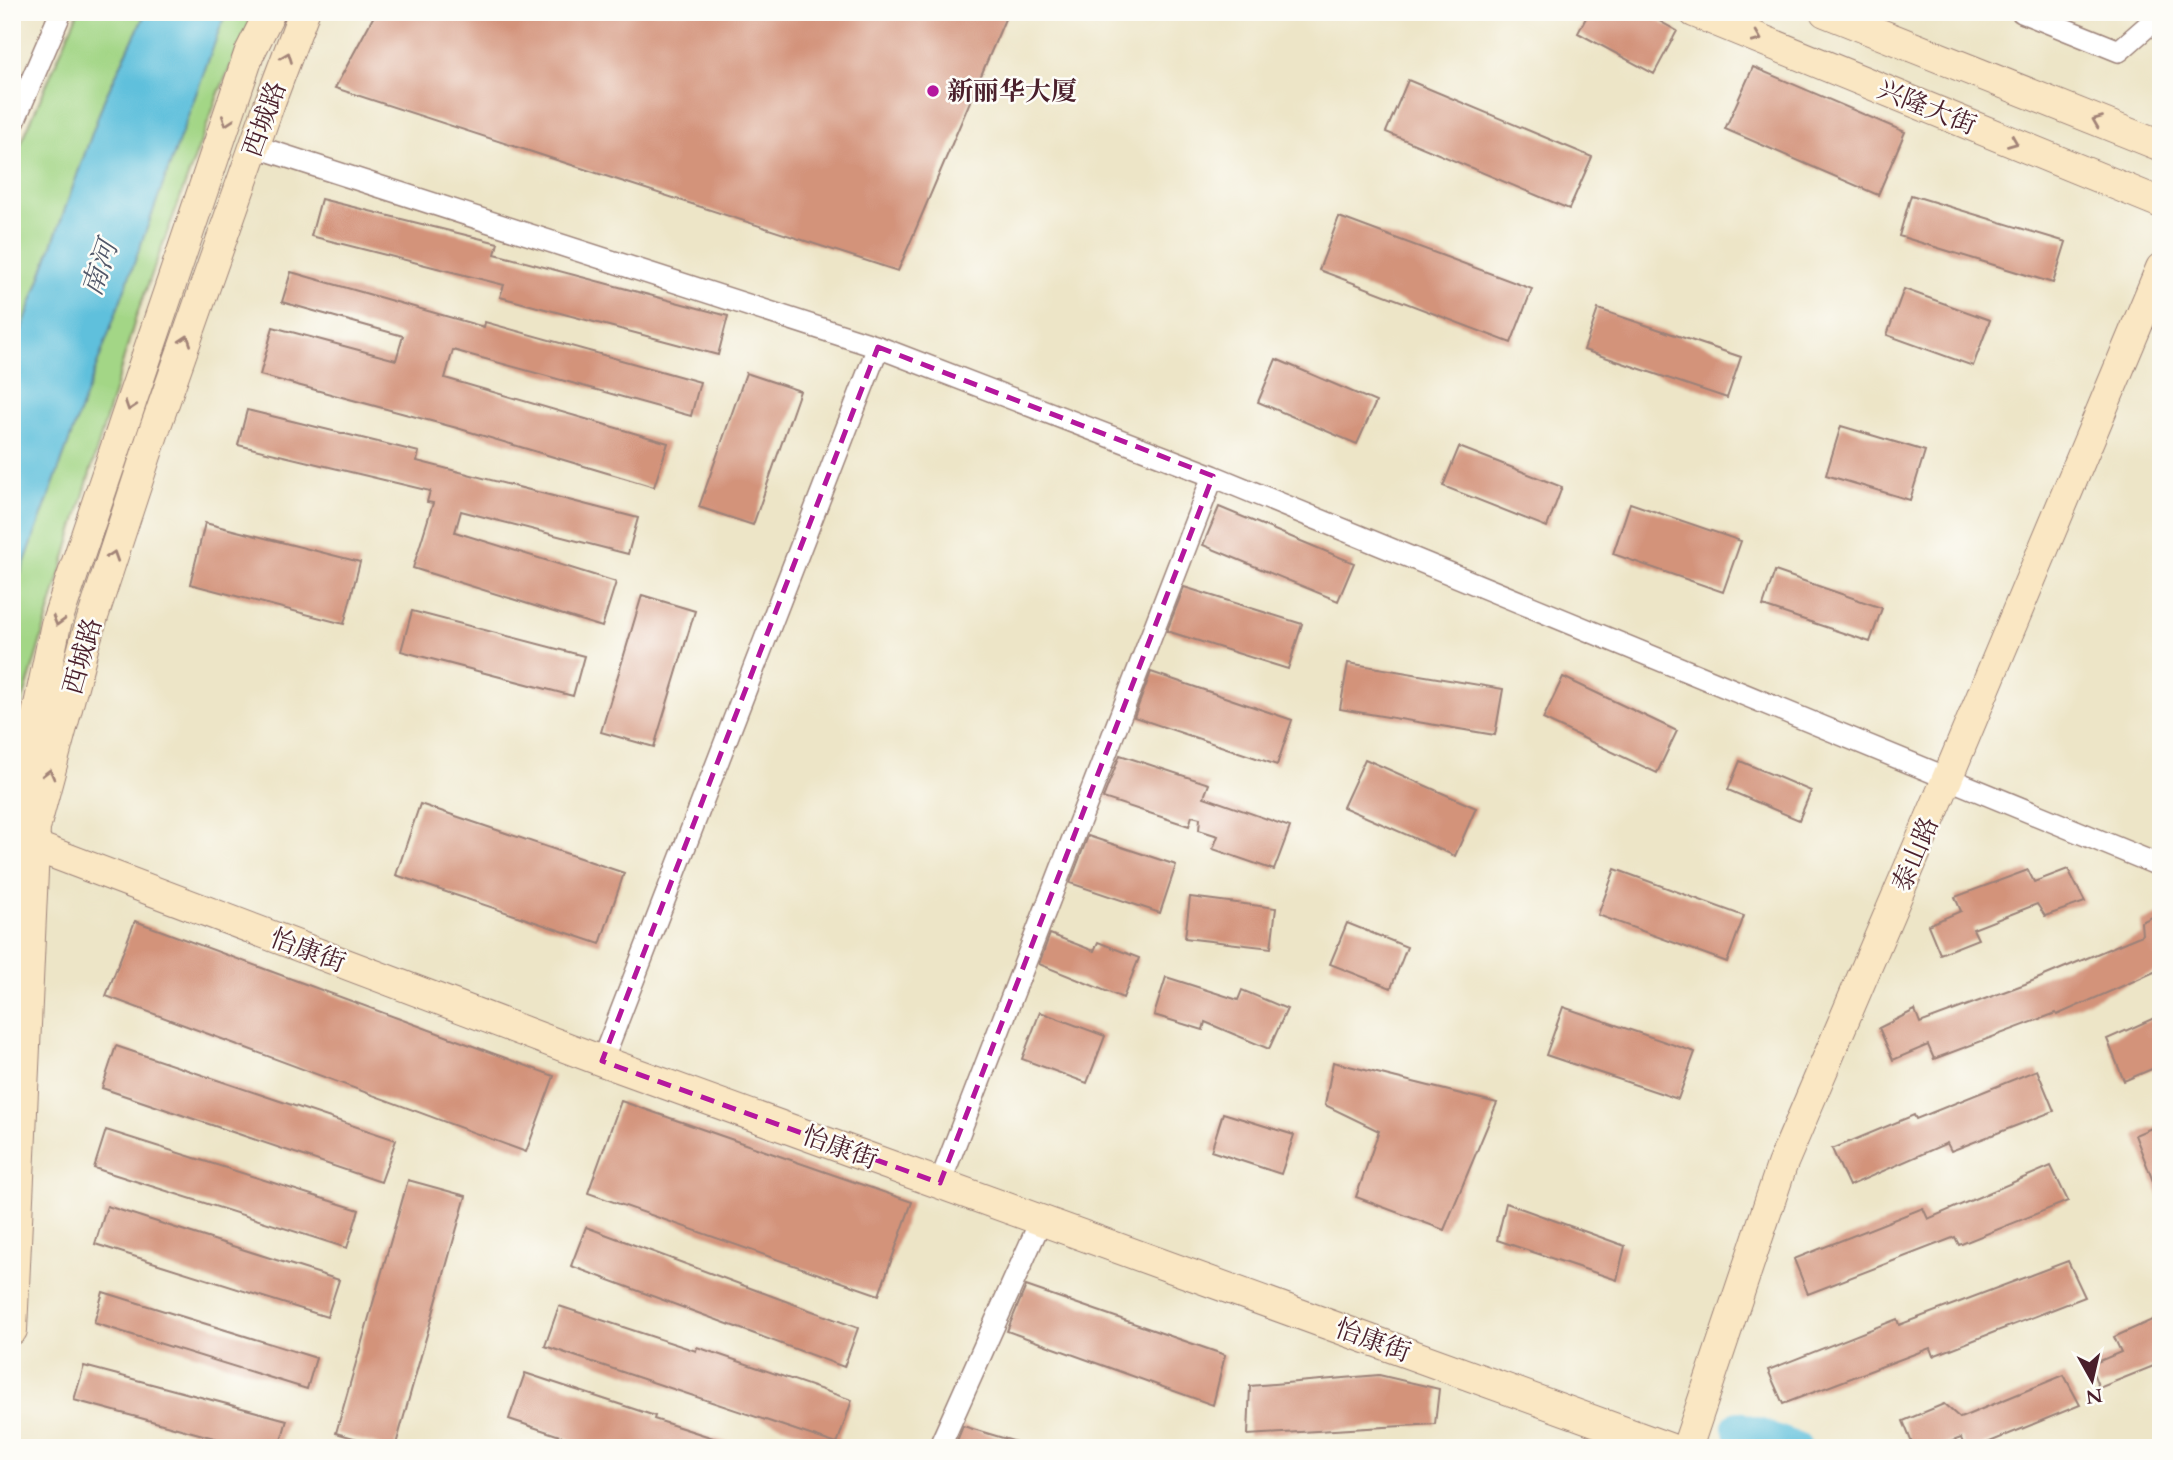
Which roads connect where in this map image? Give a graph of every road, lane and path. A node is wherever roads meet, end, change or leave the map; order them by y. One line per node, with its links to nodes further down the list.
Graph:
1 (61, 12): 8 (street)
2 (270, 12): 16 (main road, 西城路, one-way to 16)
3 (304, 12): 9 (main road, 西城路, one-way to 3)
4 (1694, 12): 11 (main road, 兴隆大街, one-way to 11)
5 (1825, 12): 10 (main road, 兴隆大街, one-way to 5)
6 (2022, 12): 7 (street)
7 (2155, 12)
8 (12, 126)
9 (254, 146): 13 (street); 16 (main road, 西城路, one-way to 9)
10 (2161, 146)
11 (2161, 203)
12 (2161, 268): 15 (main road, 泰山路)
13 (878, 347): 14 (street); 18 (street)
14 (1213, 476): 15 (street); 19 (street)
15 (1947, 779): 17 (street); 24 (main road, 泰山路)
16 (20, 836): 18 (main road, 怡康街); 21 (main road, 西城路)
17 (2161, 866)
18 (602, 1061): 19 (main road, 怡康街)
19 (940, 1183): 20 (main road, 怡康街)
20 (1041, 1220): 22 (street); 23 (main road, 怡康街)
21 (12, 1330)
22 (939, 1448)
23 (1669, 1448)
24 (1687, 1448)

